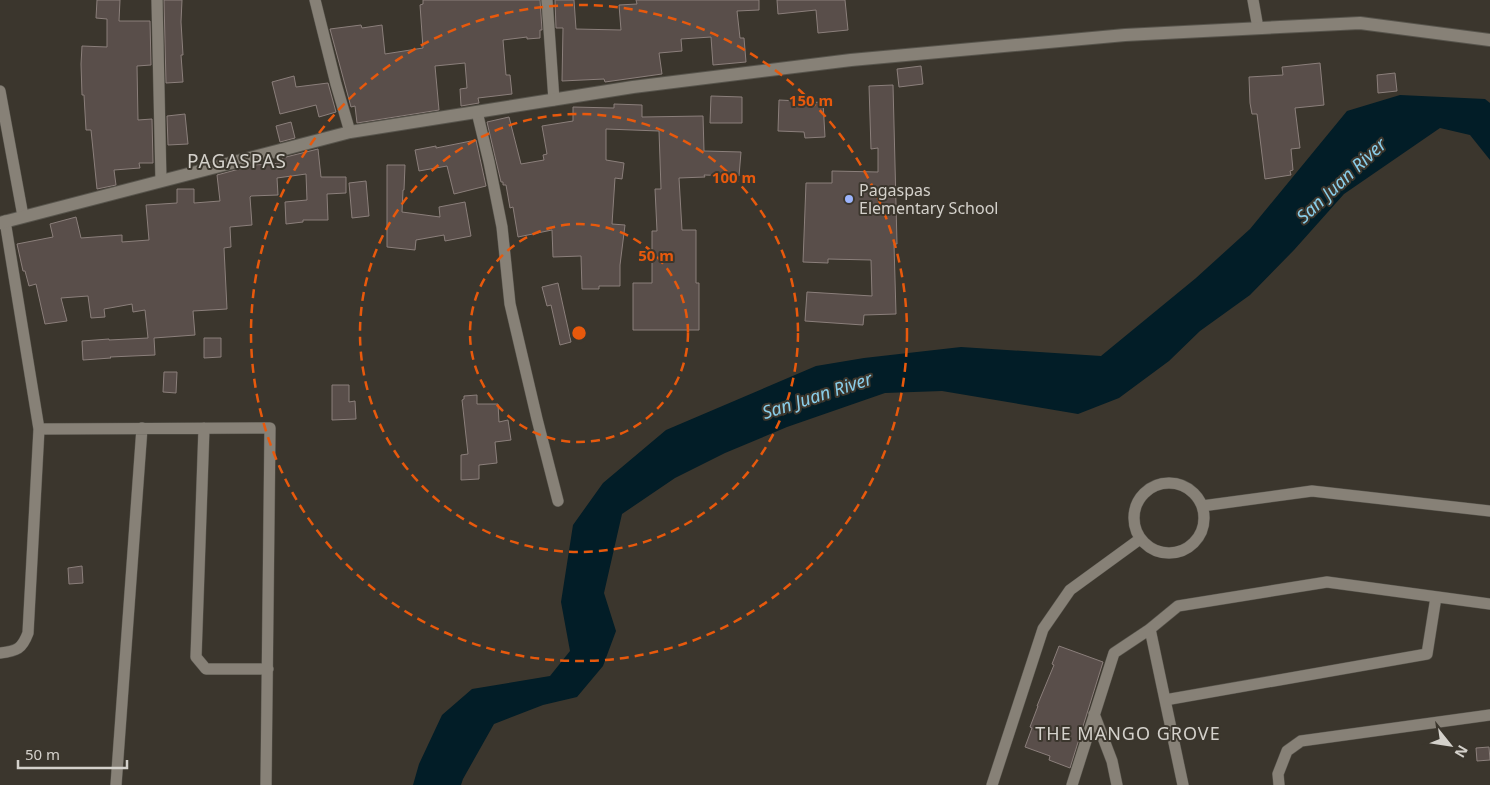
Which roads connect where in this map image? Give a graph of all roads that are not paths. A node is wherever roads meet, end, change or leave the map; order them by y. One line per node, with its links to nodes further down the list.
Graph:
1 (157, 0): 11 (street)
2 (315, 0): 10 (street)
3 (547, 0): 8 (street)
4 (1253, 0): 5 (street)
5 (1258, 28): 6 (main road); 8 (main road)
6 (1490, 40)
7 (0, 91): 12 (street)
8 (554, 100): 9 (main road)
9 (477, 112): 10 (main road); 17 (street)
10 (350, 132): 11 (main road)
11 (161, 181): 12 (main road)
12 (23, 216): 13 (main road)
13 (3, 222): 16 (street)
14 (142, 428): 15 (street); 16 (street); 29 (street)
15 (204, 428): 25 (street); 25 (street)
16 (39, 429): 24 (street)
17 (558, 501)
18 (1202, 506): 19 (street); 20 (street); 20 (street)
19 (1490, 512)
20 (1140, 538): 31 (street)
21 (1436, 597): 22 (street); 23 (street); 26 (street)
22 (1490, 604)
23 (1150, 629): 26 (street); 27 (street)
24 (0, 653)
25 (268, 670): 30 (street)
26 (1165, 700): 34 (street)
27 (1094, 714): 32 (street); 33 (street)
28 (1490, 714): 35 (street)
29 (116, 785)
30 (266, 785)
31 (992, 785)
32 (1072, 785)
33 (1117, 785)
34 (1183, 785)
35 (1279, 785)

